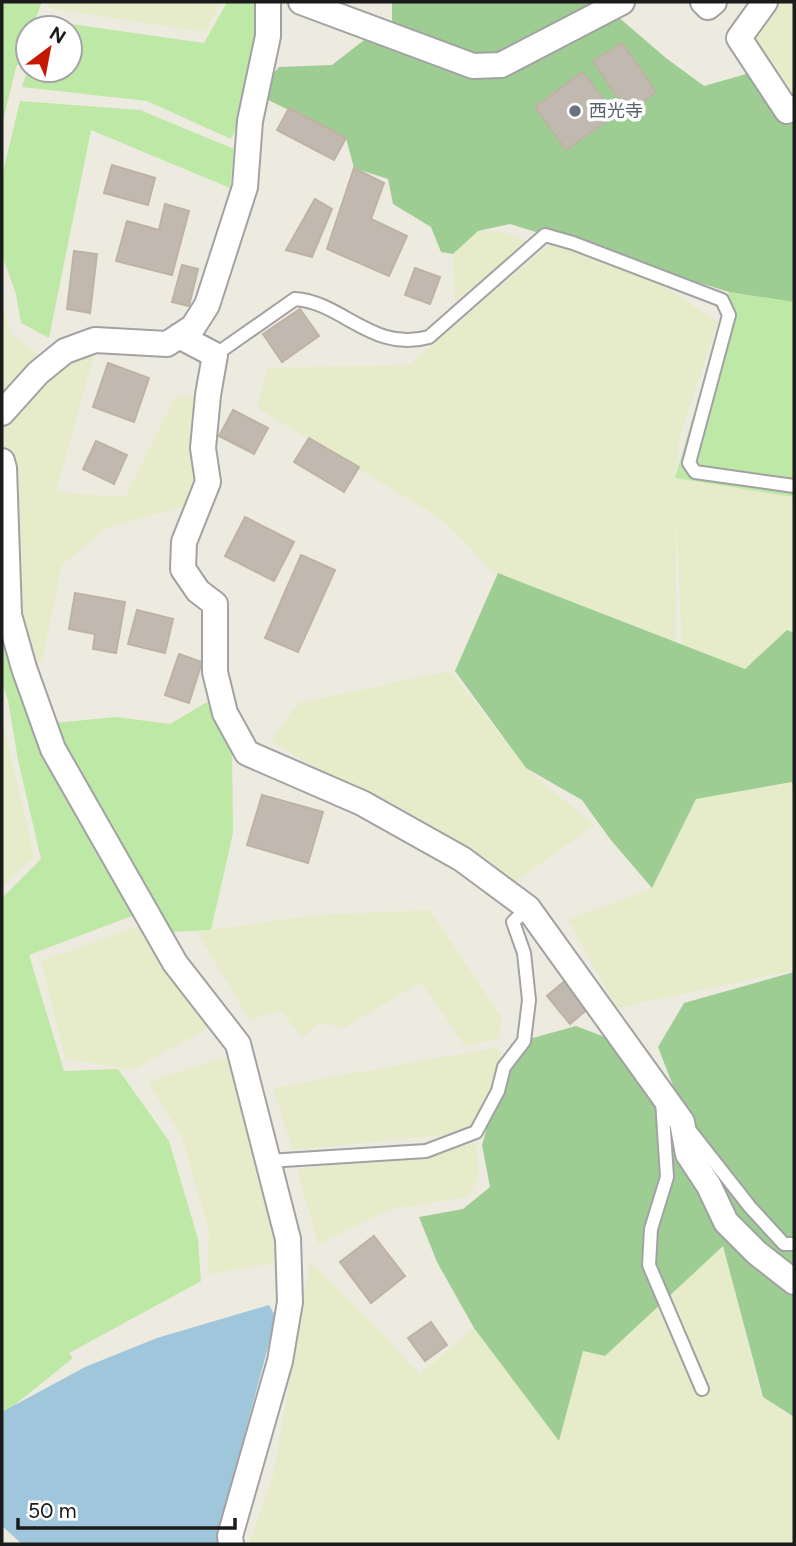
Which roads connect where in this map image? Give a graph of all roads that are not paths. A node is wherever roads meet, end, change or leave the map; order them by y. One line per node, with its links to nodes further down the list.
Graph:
1 (268, 2): 8 (street)
2 (301, 2): 3 (street)
3 (622, 2)
4 (703, 2): 5 (street)
5 (714, 2)
6 (765, 2): 7 (street)
7 (794, 108)
8 (178, 336): 9 (street); 10 (street)
9 (215, 355): 12 (lane); 13 (street)
10 (2, 413)
11 (2, 461): 16 (street)
12 (794, 486)
13 (528, 908): 14 (street); 16 (lane)
14 (662, 1093): 15 (street); 19 (lane)
15 (682, 1122): 17 (lane); 18 (street)
16 (268, 1161): 20 (street)
17 (794, 1244)
18 (794, 1282)
19 (702, 1389)
20 (231, 1544)

